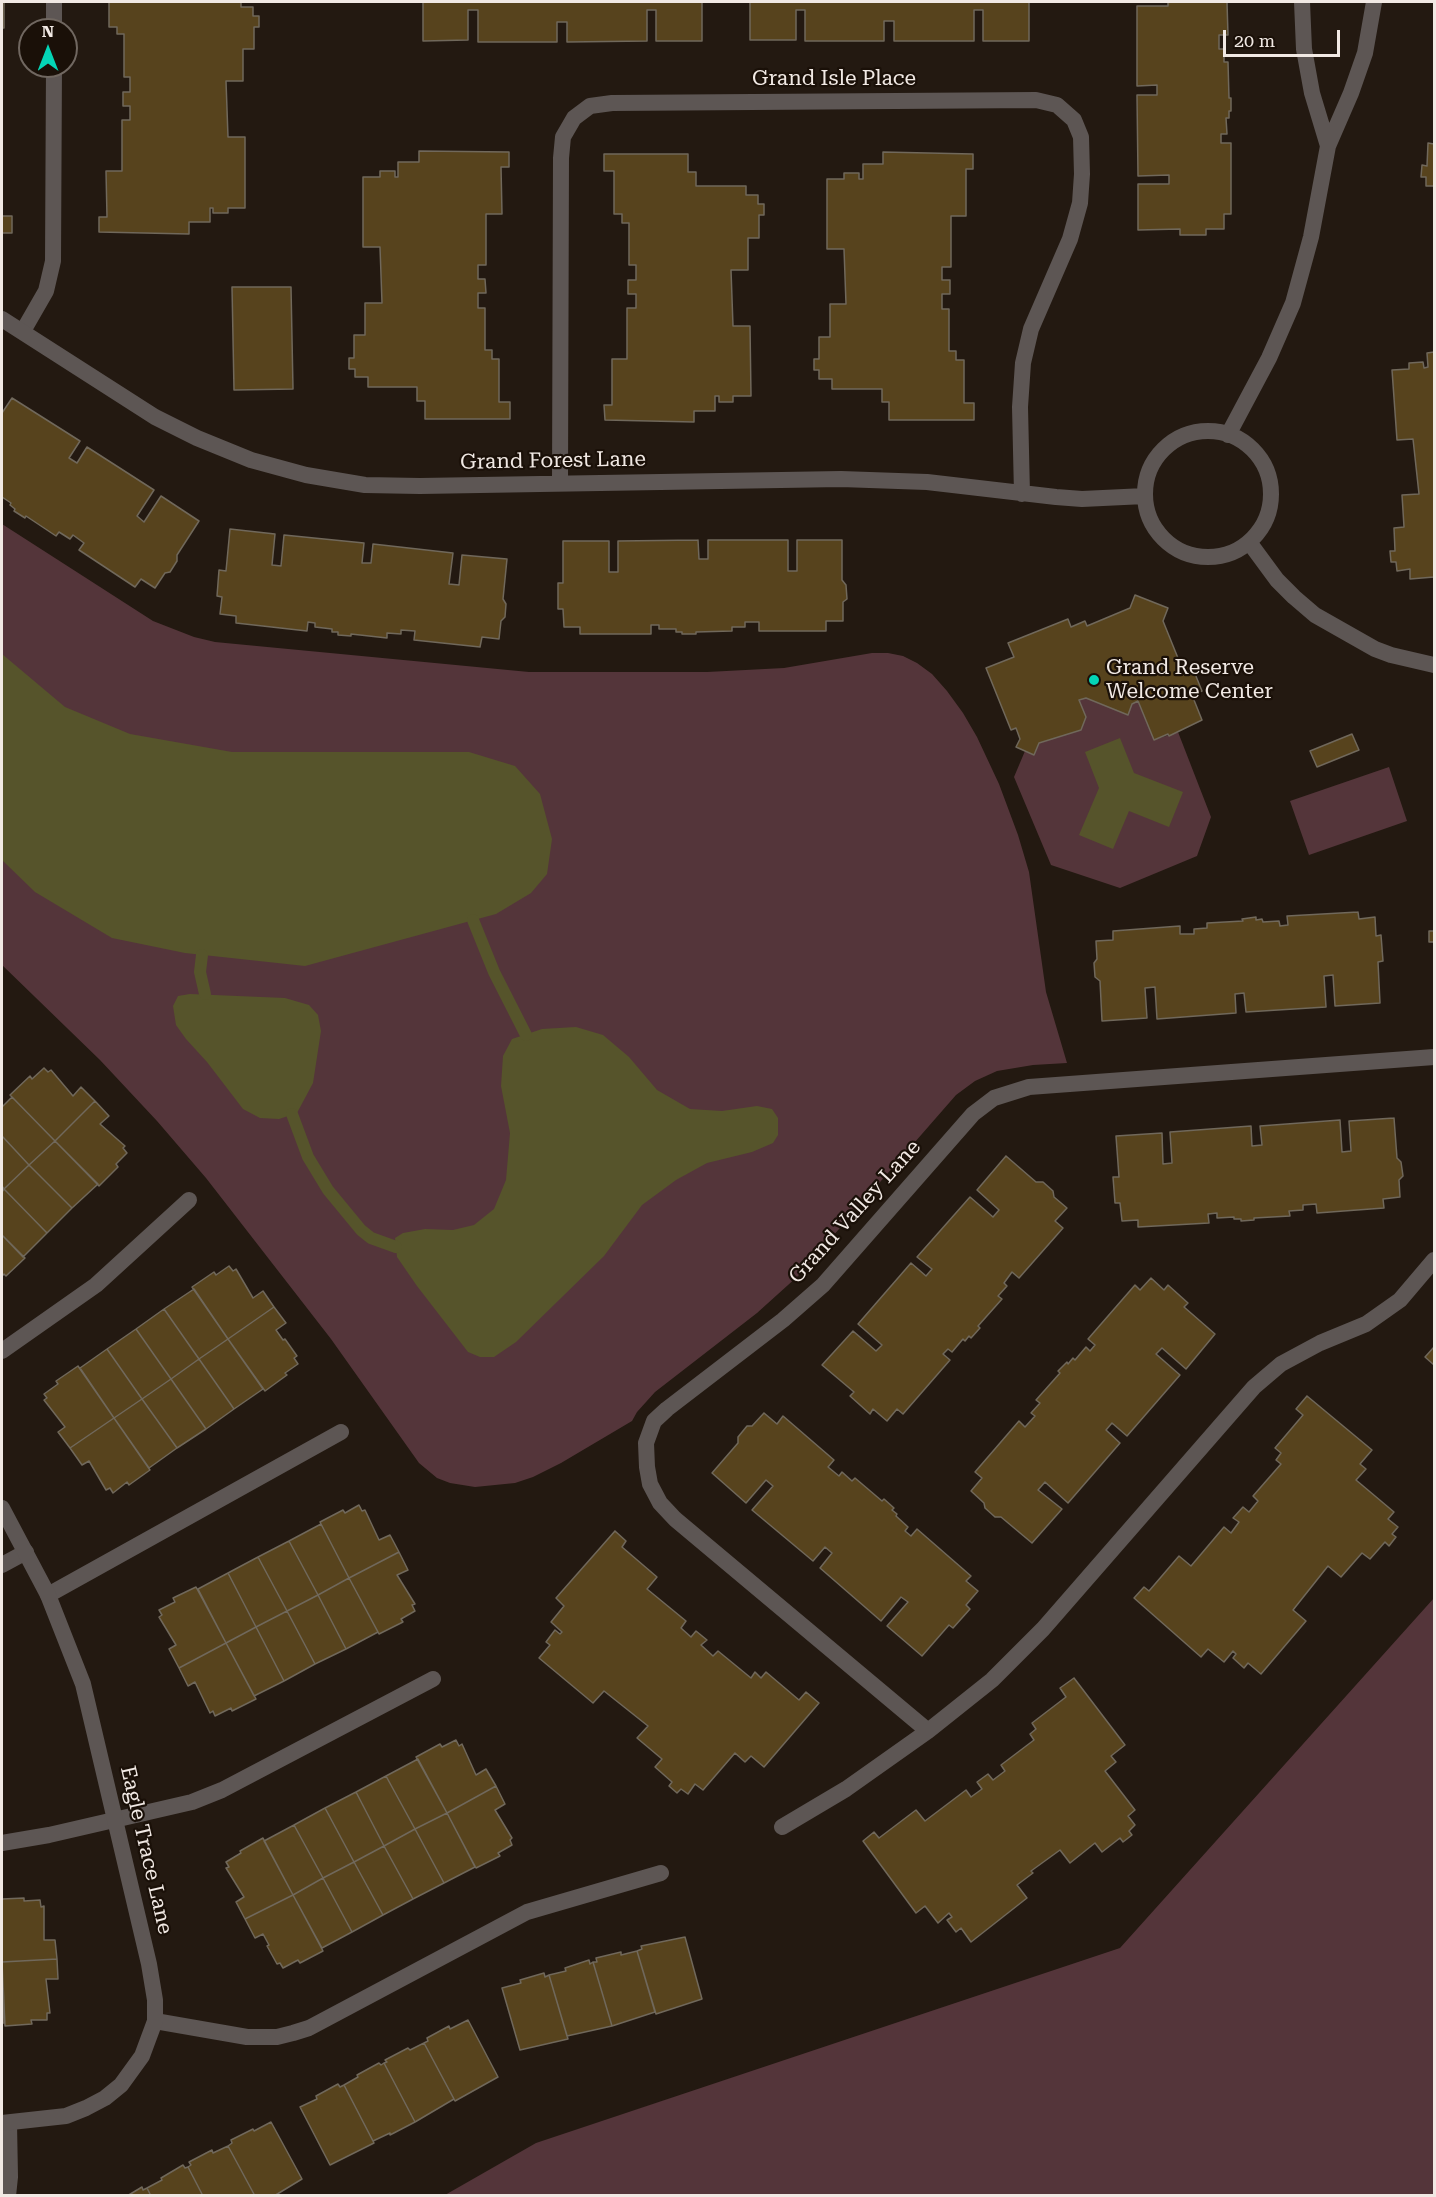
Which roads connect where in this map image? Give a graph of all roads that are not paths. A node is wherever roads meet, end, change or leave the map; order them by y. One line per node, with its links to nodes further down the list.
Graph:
1 (54, 2): 4 (street)
2 (1302, 2): 6 (street)
3 (1374, 2): 6 (street)
4 (54, 18)
5 (54, 78): 8 (street)
6 (1328, 146): 9 (street)
7 (2, 319): 8 (street, Grand Forest Lane)
8 (22, 331): 10 (street, Grand Forest Lane)
9 (1228, 435): 12 (street); 13 (street)
10 (560, 483): 11 (street, Grand Forest Lane); 11 (street, Grand Isle Place)
11 (1022, 494): 12 (street, Grand Forest Lane)
12 (1145, 496): 13 (street)
13 (1249, 542): 14 (street)
14 (1434, 665)
15 (1434, 1057): 25 (street, Grand Valley Lane)
16 (189, 1200): 18 (street)
17 (1434, 1260): 25 (street)
18 (2, 1351)
19 (341, 1432): 23 (street)
20 (2, 1508): 21 (street, Eagle Trace Lane)
21 (26, 1552): 22 (street); 23 (street, Eagle Trace Lane)
22 (2, 1565)
23 (48, 1594): 26 (street, Eagle Trace Lane)
24 (433, 1679): 26 (street)
25 (928, 1731): 27 (street)
26 (117, 1820): 28 (street); 30 (street, Eagle Trace Lane)
27 (782, 1827)
28 (2, 1843)
29 (661, 1873): 30 (street)
30 (155, 2021): 31 (street, Eagle Trace Lane)
31 (5, 2123): 32 (street)
32 (8, 2196)

